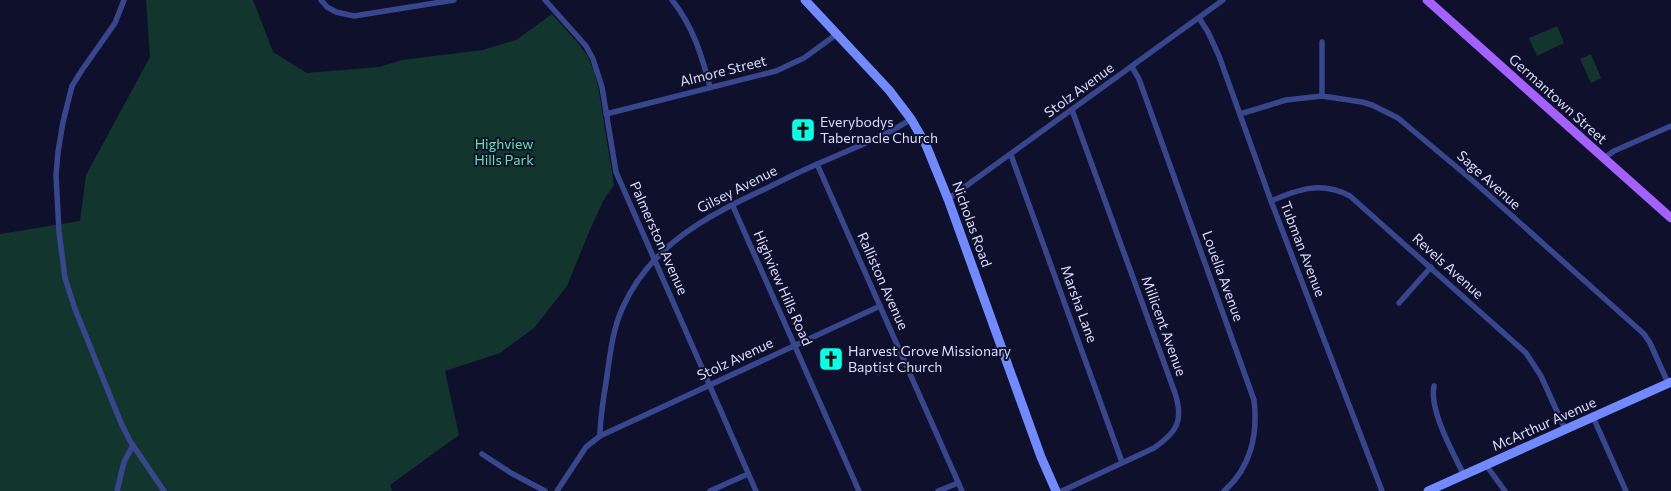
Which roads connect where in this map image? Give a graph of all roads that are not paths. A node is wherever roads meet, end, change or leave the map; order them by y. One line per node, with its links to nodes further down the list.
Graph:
1 (124, 0): 39 (street)
2 (321, 0): 9 (street)
3 (454, 0): 9 (street)
4 (545, 0): 17 (street, Palmerston Avenue)
5 (672, 0): 14 (street)
6 (805, 0): 11 (street, Nicholas Road)
7 (1223, 0): 10 (street, Stolz Avenue)
8 (1427, 0): 22 (main road, Germantown Street)
9 (423, 2)
10 (1199, 18): 13 (street, Stolz Avenue); 18 (street, Tubman Avenue)
11 (837, 34): 14 (street, Almore Street); 19 (street, Nicholas Road)
12 (1322, 42): 15 (street)
13 (1132, 67): 16 (street, Stolz Avenue); 57 (street, Louella Avenue)
14 (710, 87): 17 (street, Almore Street)
15 (1322, 96): 18 (street, Sage Avenue); 33 (street, Sage Avenue)
16 (1072, 110): 21 (street, Stolz Avenue); 41 (street, Millicent Avenue)
17 (606, 114): 28 (street, Palmerston Avenue)
18 (1240, 114): 25 (street, Tubman Avenue)
19 (910, 119): 23 (street, Gilsey Avenue); 24 (street, Nicholas Road)
20 (1671, 126): 22 (street)
21 (1011, 155): 24 (street, Stolz Avenue); 41 (street, Marsha Lane)
22 (1604, 158): 27 (main road, Germantown Street)
23 (817, 164): 26 (street, Gilsey Avenue); 31 (street, Ralliston Avenue)
24 (948, 199): 55 (street, Nicholas Road)
25 (1271, 201): 29 (street, Revels Avenue); 58 (street, Tubman Avenue)
26 (732, 204): 28 (street, Gilsey Avenue); 32 (street, Highview Hills Road)
27 (1671, 218)
28 (655, 260): 34 (street, Palmerston Avenue); 38 (street, Gilsey Avenue)
29 (1431, 267): 30 (street); 37 (street, Revels Avenue)
30 (1399, 303)
31 (880, 306): 32 (street, Stolz Avenue); 45 (street, Ralliston Avenue)
32 (794, 345): 34 (street, Stolz Avenue); 52 (street, Highview Hills Road)
33 (1670, 382): 36 (street, McArthur Avenue)
34 (709, 385): 38 (street, Stolz Avenue); 43 (street, Palmerston Avenue)
35 (1434, 386): 44 (street)
36 (1593, 417): 37 (street, McArthur Avenue); 61 (street)
37 (1566, 429): 42 (street, McArthur Avenue)
38 (600, 436): 49 (street)
39 (133, 445): 46 (street); 47 (street)
40 (482, 454): 48 (street)
41 (1122, 462): 56 (street, Millicent Avenue)
42 (1486, 465): 44 (street, McArthur Avenue); 60 (street)
43 (748, 474): 50 (street); 51 (street, Palmerston Avenue)
44 (1464, 475): 59 (street, McArthur Avenue)
45 (958, 483): 53 (street); 54 (street, Ralliston Avenue)
46 (117, 491)
47 (164, 491)
48 (545, 491)
49 (557, 491)
50 (710, 491)
51 (756, 491)
52 (858, 491)
53 (938, 491)
54 (962, 491)
55 (1056, 491)
56 (1062, 491)
57 (1224, 491)
58 (1382, 491)
59 (1428, 491)
60 (1505, 491)
61 (1626, 491)

